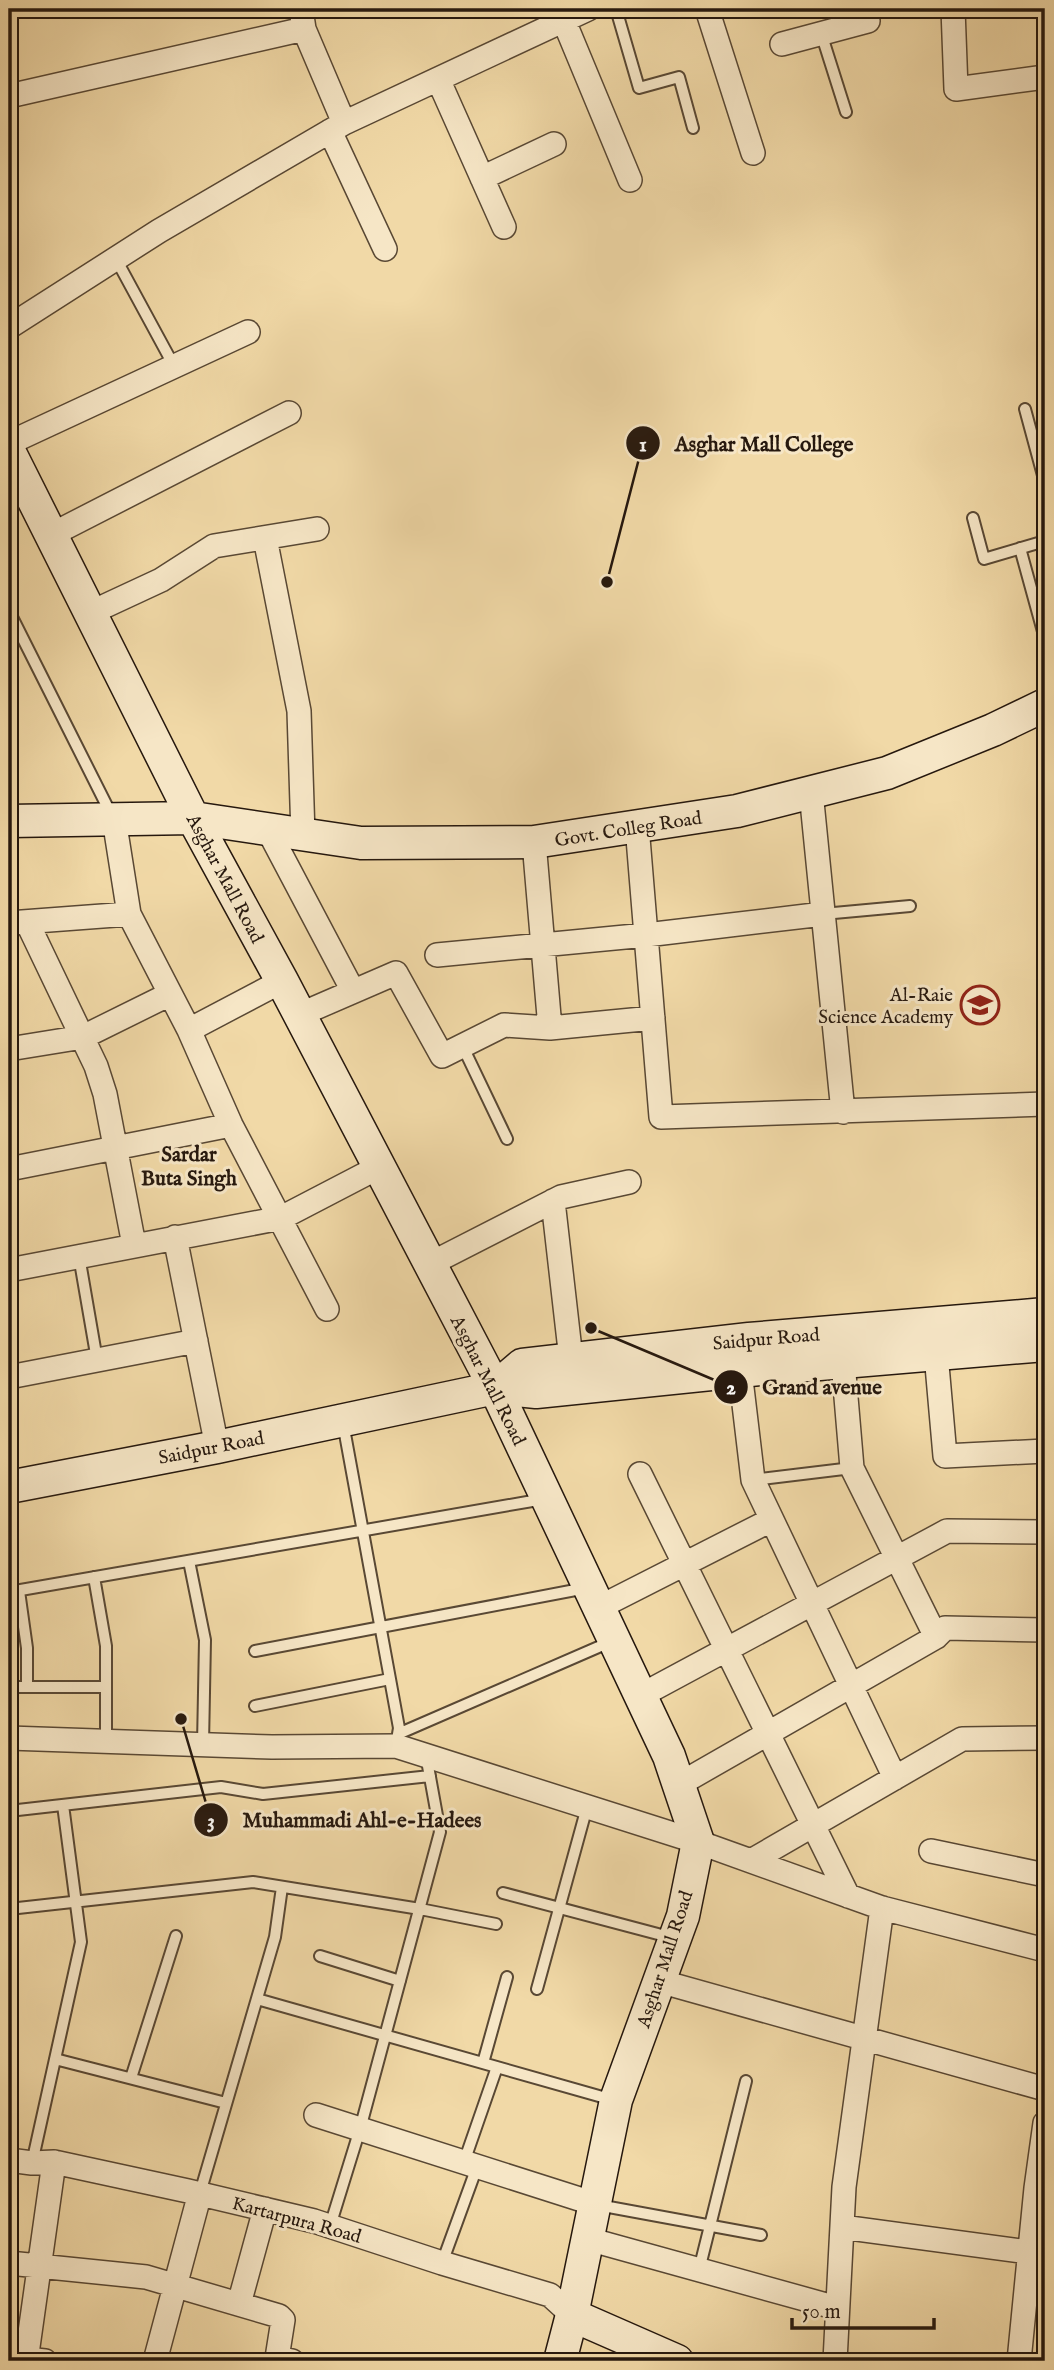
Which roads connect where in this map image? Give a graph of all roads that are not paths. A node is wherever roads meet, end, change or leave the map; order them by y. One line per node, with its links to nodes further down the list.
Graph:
1 (588, 9): 7 (street)
2 (616, 9): 15 (lane)
3 (707, 9): 17 (street)
4 (865, 9): 8 (street)
5 (953, 9): 10 (street)
6 (303, 19): 12 (street); 14 (street)
7 (565, 20): 11 (street); 19 (street)
8 (821, 33): 9 (street); 13 (lane)
9 (782, 44)
10 (1045, 77)
11 (438, 79): 14 (street); 18 (street)
12 (9, 96)
13 (846, 112)
14 (337, 127): 21 (street); 22 (street)
15 (693, 128)
16 (554, 144): 18 (street)
17 (753, 153)
18 (482, 178): 20 (street)
19 (630, 180)
20 (504, 227)
21 (385, 249)
22 (116, 258): 23 (street); 25 (lane)
23 (9, 327)
24 (248, 332): 25 (street)
25 (174, 366): 28 (street)
26 (1025, 409): 30 (lane)
27 (289, 413): 33 (street)
28 (9, 443)
29 (9, 451): 33 (main road, Asghar Mall Road)
30 (1045, 483)
31 (973, 517): 36 (lane)
32 (317, 529): 34 (street)
33 (51, 535): 38 (main road, Asghar Mall Road)
34 (265, 538): 38 (street); 47 (street)
35 (1045, 541): 36 (lane)
36 (1020, 548): 39 (lane)
37 (9, 611): 43 (lane)
38 (90, 613): 42 (main road, Asghar Mall Road)
39 (1045, 639)
40 (1045, 705): 41 (main road, Govt. Colleg Road)
41 (811, 792): 45 (main road, Govt. Colleg Road); 51 (street)
42 (193, 818): 43 (main road, Govt. Colleg Road); 46 (main road, Govt. Colleg Road); 56 (main road, Asghar Mall Road)
43 (114, 819): 44 (main road, Govt. Colleg Road); 50 (street)
44 (9, 821)
45 (637, 826): 48 (main road, Govt. Colleg Road); 53 (street)
46 (268, 830): 47 (main road, Govt. Colleg Road); 57 (street)
47 (303, 835): 48 (main road, Govt. Colleg Road)
48 (534, 842): 54 (street)
49 (910, 906): 51 (lane)
50 (129, 914): 52 (street); 58 (street)
51 (823, 914): 53 (street); 67 (street)
52 (14, 917): 63 (street)
53 (646, 935): 54 (street); 60 (street)
54 (543, 945): 55 (street); 61 (street)
55 (437, 955)
56 (282, 981): 59 (main road, Asghar Mall Road); 62 (street)
57 (354, 991): 59 (street); 64 (street)
58 (170, 994): 62 (street); 63 (street)
59 (299, 1014): 71 (main road, Asghar Mall Road)
60 (653, 1018): 61 (street); 67 (street)
61 (550, 1028): 64 (street)
62 (188, 1030): 68 (street)
63 (83, 1037): 65 (street); 70 (street)
64 (463, 1045): 69 (lane)
65 (9, 1049)
66 (1045, 1104): 67 (street)
67 (843, 1112)
68 (231, 1125): 70 (street); 75 (street)
69 (507, 1139)
70 (116, 1150): 72 (street); 77 (street)
71 (379, 1167): 75 (street); 79 (main road, Asghar Mall Road)
72 (9, 1169)
73 (629, 1182): 74 (street)
74 (553, 1201): 79 (street); 86 (street)
75 (281, 1218): 76 (street); 81 (street)
76 (175, 1237): 77 (street); 83 (street)
77 (134, 1245): 78 (street)
78 (79, 1256): 80 (street); 87 (lane)
79 (430, 1264): 91 (main road, Asghar Mall Road)
80 (9, 1270)
81 (327, 1308)
82 (1045, 1314): 86 (main road, Saidpur Road)
83 (196, 1341): 87 (street); 93 (street)
84 (1045, 1345): 85 (main road, Saidpur Road)
85 (936, 1354): 88 (main road, Saidpur Road); 94 (street)
86 (571, 1359): 91 (main road, Saidpur Road)
87 (97, 1360): 90 (street)
88 (842, 1362): 89 (main road, Saidpur Road); 95 (street)
89 (740, 1371): 91 (main road, Saidpur Road); 97 (street)
90 (9, 1377)
91 (495, 1388): 92 (main road, Saidpur Road); 99 (main road, Asghar Mall Road)
92 (343, 1420): 93 (main road, Saidpur Road); 101 (lane)
93 (217, 1447): 98 (main road, Saidpur Road)
94 (1045, 1451)
95 (852, 1468): 97 (lane); 103 (street)
96 (640, 1474): 105 (street)
97 (753, 1480): 100 (street)
98 (9, 1487)
99 (547, 1498): 101 (lane); 108 (main road, Asghar Mall Road)
100 (771, 1520): 105 (street); 109 (street)
101 (363, 1530): 104 (lane); 110 (lane)
102 (1045, 1532): 103 (street)
103 (897, 1557): 109 (street); 112 (street)
104 (188, 1561): 106 (lane); 128 (lane)
105 (684, 1564): 108 (street); 114 (street)
106 (94, 1577): 107 (lane); 119 (lane)
107 (14, 1591): 120 (lane)
108 (593, 1598): 110 (lane); 113 (main road, Asghar Mall Road)
109 (812, 1603): 114 (street); 117 (street)
110 (380, 1627): 115 (lane); 116 (lane)
111 (1045, 1630): 112 (street)
112 (936, 1637): 117 (street)
113 (613, 1640): 121 (main road, Asghar Mall Road); 126 (lane)
114 (727, 1649): 121 (street); 123 (street)
115 (255, 1651)
116 (390, 1679): 122 (lane); 126 (lane)
117 (851, 1686): 123 (street); 130 (street)
118 (9, 1687): 120 (lane)
119 (106, 1687): 120 (lane); 127 (lane)
120 (27, 1688)
121 (640, 1696): 131 (main road, Asghar Mall Road)
122 (255, 1706)
123 (769, 1733): 131 (street); 135 (street)
124 (9, 1738): 127 (street)
125 (1045, 1738): 130 (street)
126 (397, 1740): 128 (street); 129 (street)
127 (106, 1741): 128 (street)
128 (203, 1744)
129 (428, 1766): 132 (lane); 133 (street); 147 (lane)
130 (895, 1778): 135 (street)
131 (678, 1785): 136 (main road, Asghar Mall Road)
132 (63, 1805): 134 (lane); 143 (lane)
133 (587, 1807): 136 (street); 144 (lane)
134 (9, 1811)
135 (814, 1825): 138 (street); 142 (street)
136 (698, 1842): 138 (street); 150 (main road, Asghar Mall Road)
137 (931, 1851): 139 (street)
138 (751, 1861): 142 (street)
139 (1045, 1875)
140 (282, 1887): 143 (lane); 147 (lane); 157 (lane)
141 (503, 1893): 144 (lane)
142 (848, 1896): 145 (street)
143 (76, 1902): 146 (lane); 160 (lane)
144 (559, 1908): 150 (lane); 156 (lane)
145 (883, 1908): 151 (street); 159 (street)
146 (9, 1909)
147 (420, 1909): 148 (lane); 154 (lane)
148 (496, 1924)
149 (176, 1936): 163 (lane)
150 (675, 1938): 155 (main road, Asghar Mall Road)
151 (1045, 1950)
152 (320, 1956): 154 (lane)
153 (507, 1977): 161 (lane)
154 (400, 1981): 158 (lane)
155 (659, 1981): 159 (street); 166 (main road, Asghar Mall Road)
156 (537, 1989)
157 (257, 1999): 158 (lane); 167 (lane)
158 (386, 2035): 161 (lane); 170 (lane)
159 (863, 2039): 165 (street); 180 (street)
160 (55, 2059): 163 (lane); 172 (lane)
161 (483, 2063): 162 (lane)
162 (497, 2067): 166 (lane); 173 (lane)
163 (131, 2078): 167 (lane)
164 (746, 2081): 179 (lane)
165 (1045, 2089)
166 (616, 2100): 176 (main road, Asghar Mall Road)
167 (226, 2103): 175 (lane)
168 (316, 2115): 170 (street)
169 (1045, 2123): 174 (street)
170 (360, 2129): 173 (street); 178 (lane)
171 (9, 2160): 172 (street, Kartarpura Road)
172 (43, 2163): 175 (street, Kartarpura Road); 186 (street)
173 (471, 2165): 176 (street); 185 (lane)
174 (1041, 2189): 183 (street)
175 (200, 2193): 177 (street, Kartarpura Road); 188 (street)
176 (595, 2204): 179 (lane); 182 (main road, Asghar Mall Road)
177 (265, 2209): 178 (street, Kartarpura Road); 189 (street)
178 (330, 2226): 185 (street, Kartarpura Road)
179 (710, 2226): 181 (lane); 187 (lane)
180 (842, 2227): 183 (street); 190 (street)
181 (761, 2235)
182 (588, 2239): 187 (street); 191 (main road, Asghar Mall Road)
183 (1038, 2253): 198 (street)
184 (9, 2263): 186 (street)
185 (442, 2263): 191 (street, Kartarpura Road)
186 (38, 2267): 188 (street); 192 (street)
187 (699, 2270): 190 (street)
188 (175, 2286): 189 (street); 194 (street)
189 (239, 2304): 193 (street)
190 (838, 2308): 197 (street)
191 (572, 2315): 195 (main road, Asghar Mall Road); 196 (main road)
192 (27, 2360)
193 (284, 2360)
194 (155, 2361)
195 (560, 2361)
196 (677, 2361)
197 (835, 2361)
198 (1019, 2361)

